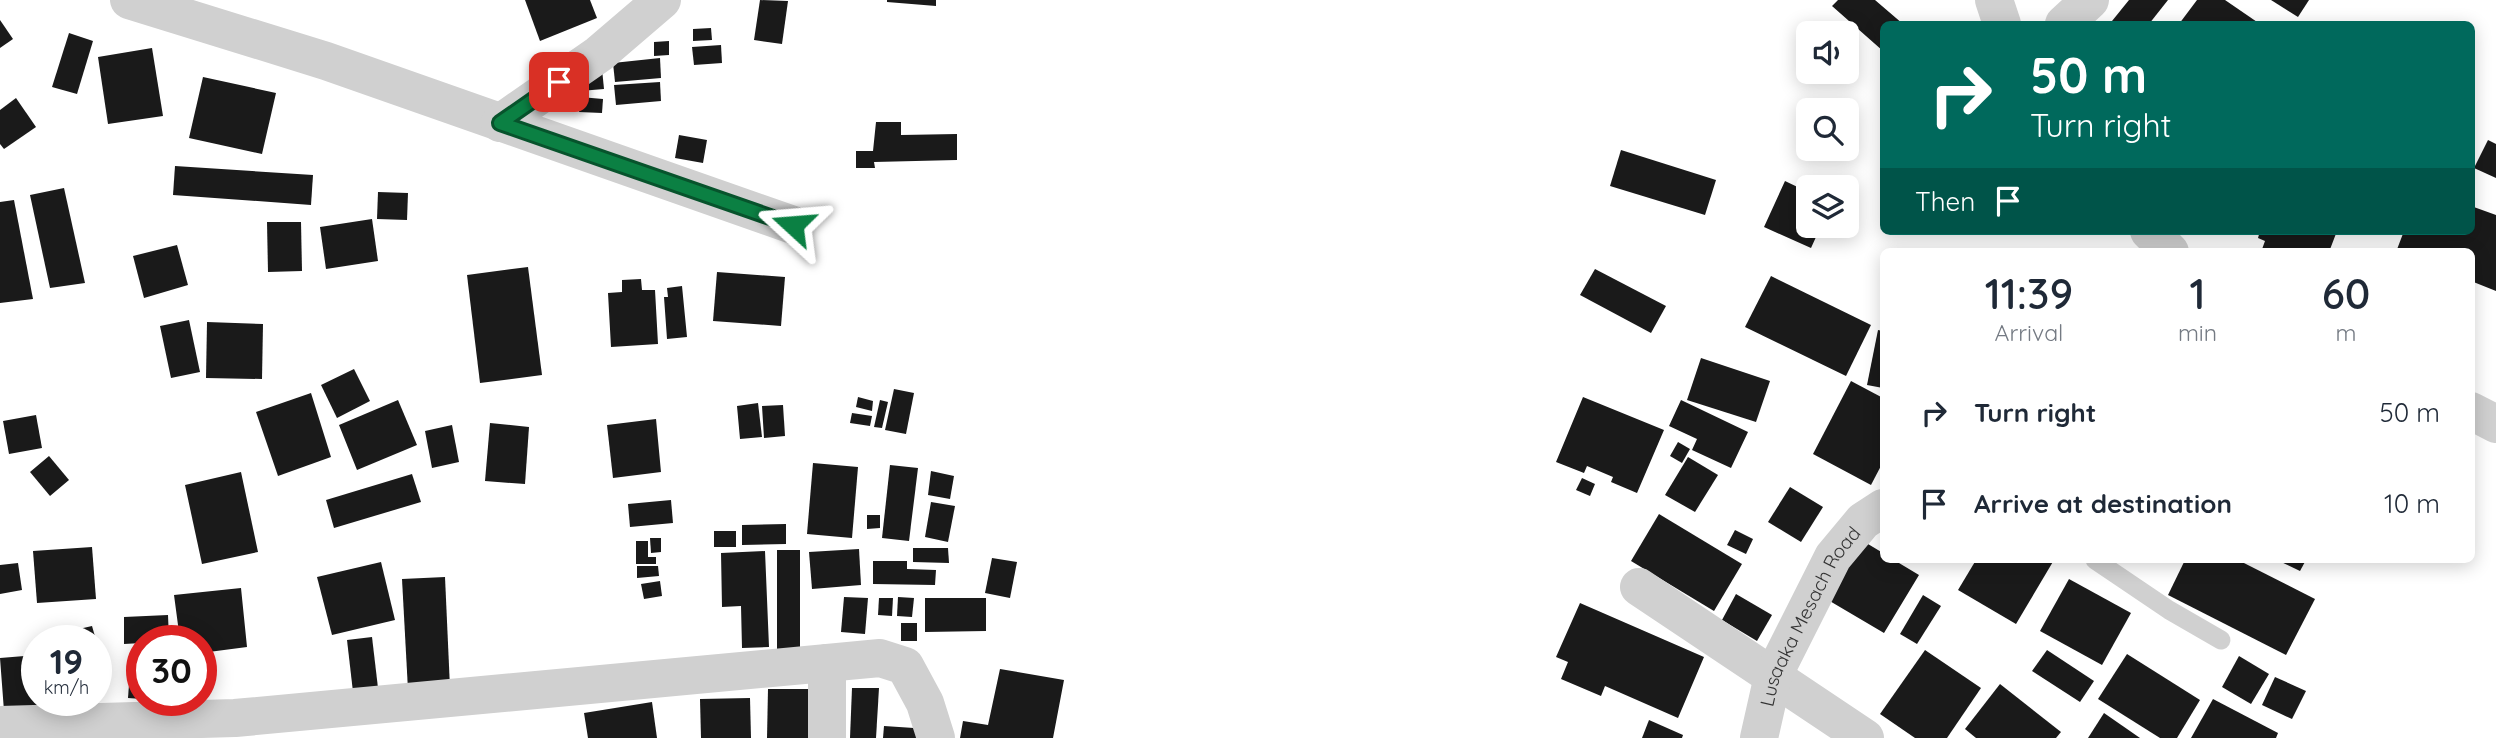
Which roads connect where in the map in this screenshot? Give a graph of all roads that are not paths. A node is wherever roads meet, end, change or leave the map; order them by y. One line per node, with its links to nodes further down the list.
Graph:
1 (130, 0): 7 (street)
2 (662, 0): 7 (street)
3 (1994, 0): 5 (street)
4 (2090, 0): 6 (street)
5 (2001, 21)
6 (2067, 21)
7 (500, 123): 8 (street)
8 (793, 225)
9 (2153, 235): 10 (street)
10 (2166, 248)
11 (2475, 413): 12 (street)
12 (2496, 424)
13 (1880, 510): 18 (street, Lusaaka Mesach Road)
14 (2099, 563): 16 (lane)
15 (1639, 587): 18 (street)
16 (2221, 640)
17 (827, 663): 19 (street); 20 (street); 21 (street)
18 (1773, 676): 22 (street, Lusaaka Mesach Road); 23 (street)
19 (0, 725)
20 (827, 738)
21 (936, 738)
22 (1759, 738)
23 (1865, 738)

